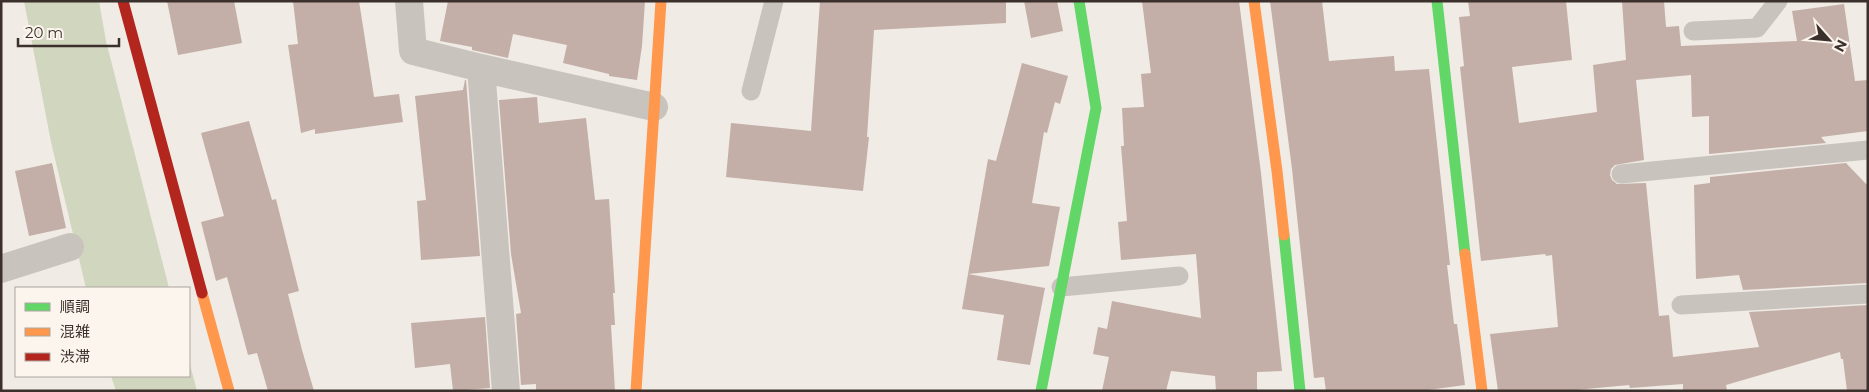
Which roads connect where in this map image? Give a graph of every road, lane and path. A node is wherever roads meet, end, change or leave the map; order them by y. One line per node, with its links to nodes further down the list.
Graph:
1 (123, 1): 21 (street)
2 (409, 1): 10 (street)
3 (662, 1): 12 (street)
4 (774, 1): 11 (lane)
5 (1079, 1): 18 (street)
6 (1254, 1): 25 (street)
7 (1437, 1): 26 (street)
8 (1778, 1): 9 (lane)
9 (1693, 31)
10 (481, 68): 12 (street); 22 (street)
11 (751, 91)
12 (654, 107): 23 (street)
13 (1868, 150): 14 (lane)
14 (1621, 174)
15 (70, 246): 16 (street)
16 (1, 269)
17 (1179, 276): 18 (lane)
18 (1061, 287): 24 (street)
19 (1868, 294): 20 (lane)
20 (1681, 305)
21 (230, 391)
22 (506, 391)
23 (636, 391)
24 (1041, 391)
25 (1300, 391)
26 (1482, 391)

